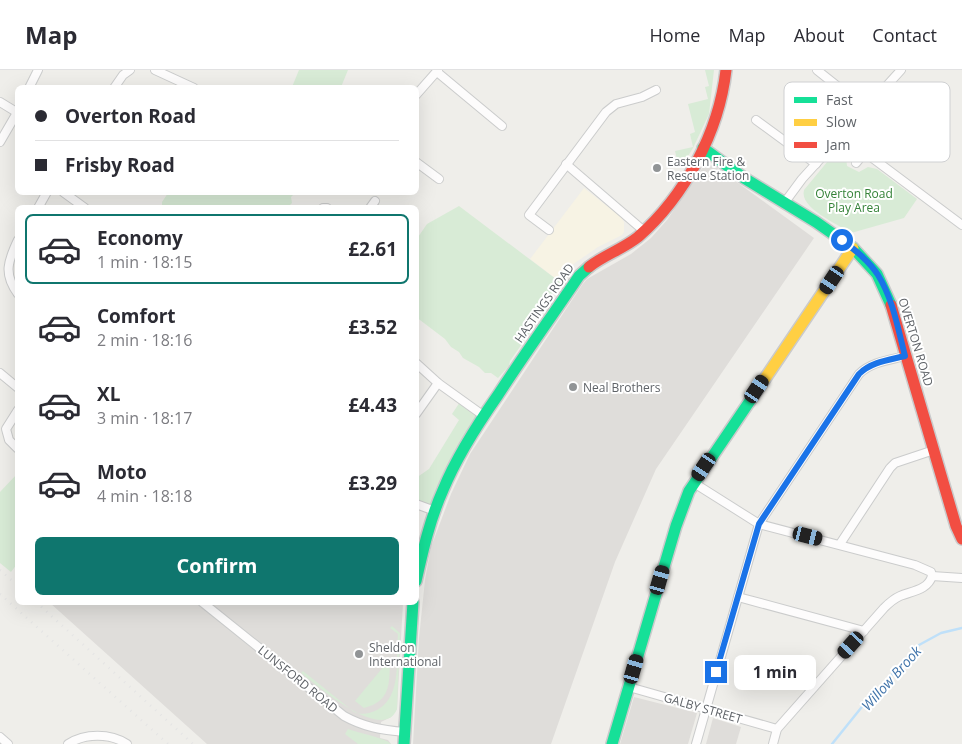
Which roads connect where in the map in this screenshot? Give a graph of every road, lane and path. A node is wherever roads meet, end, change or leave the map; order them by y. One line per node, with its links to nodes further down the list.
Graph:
1 (130, 70): 11 (street)
2 (155, 70): 12 (street)
3 (726, 70): 22 (street, HASTINGS ROAD)
4 (817, 70): 8 (street)
5 (901, 70): 9 (street)
6 (437, 71): 14 (street); 19 (street)
7 (37, 72): 10 (street)
8 (832, 82)
9 (890, 82)
10 (30, 85)
11 (116, 85)
12 (188, 85)
13 (656, 90): 26 (street)
14 (419, 92)
15 (0, 102): 16 (street)
16 (15, 111)
17 (15, 116): 21 (street)
18 (756, 120): 20 (street)
19 (502, 126)
20 (784, 141)
21 (0, 142)
22 (703, 148): 30 (street, OVERTON ROAD); 34 (street, HASTINGS ROAD)
23 (813, 162): 27 (street)
24 (878, 162): 32 (street)
25 (419, 164): 28 (street)
26 (566, 164): 33 (street); 34 (street)
27 (816, 164): 30 (street)
28 (439, 179)
29 (67, 195): 31 (street)
30 (786, 202): 36 (street, OVERTON ROAD)
31 (81, 205)
32 (962, 224)
33 (549, 230)
34 (644, 231): 45 (street, HASTINGS ROAD)
35 (15, 246): 37 (street)
36 (853, 248): 38 (street, OVERTON ROAD); 48 (street)
37 (15, 289)
38 (905, 356): 47 (street, OVERTON ROAD); 51 (street)
39 (419, 366): 41 (street)
40 (0, 373): 42 (street)
41 (438, 383): 43 (street); 45 (street)
42 (15, 386)
43 (419, 410)
44 (15, 415): 46 (street)
45 (484, 416): 50 (street, HASTINGS ROAD)
46 (15, 446)
47 (934, 450): 52 (street, OVERTON ROAD); 53 (street)
48 (694, 483): 51 (street); 61 (street)
49 (419, 505): 50 (street)
50 (435, 511): 54 (street, HASTINGS ROAD)
51 (759, 524): 53 (street); 57 (street)
52 (962, 539)
53 (840, 544): 55 (street)
54 (419, 568)
55 (932, 576): 56 (street); 60 (street)
56 (962, 578)
57 (738, 597): 60 (street); 62 (street)
58 (206, 605): 64 (street, LUNSFORD ROAD)
59 (413, 605): 64 (street)
60 (864, 631): 63 (street)
61 (629, 687): 62 (street, GALBY STREET); 70 (street)
62 (706, 710): 63 (street, GALBY STREET); 71 (street)
63 (778, 729): 72 (street)
64 (404, 732): 69 (street)
65 (0, 737): 66 (street)
66 (8, 744)
67 (68, 744): 68 (street)
68 (127, 744)
69 (404, 744)
70 (612, 744)
71 (696, 744)
72 (773, 744)

